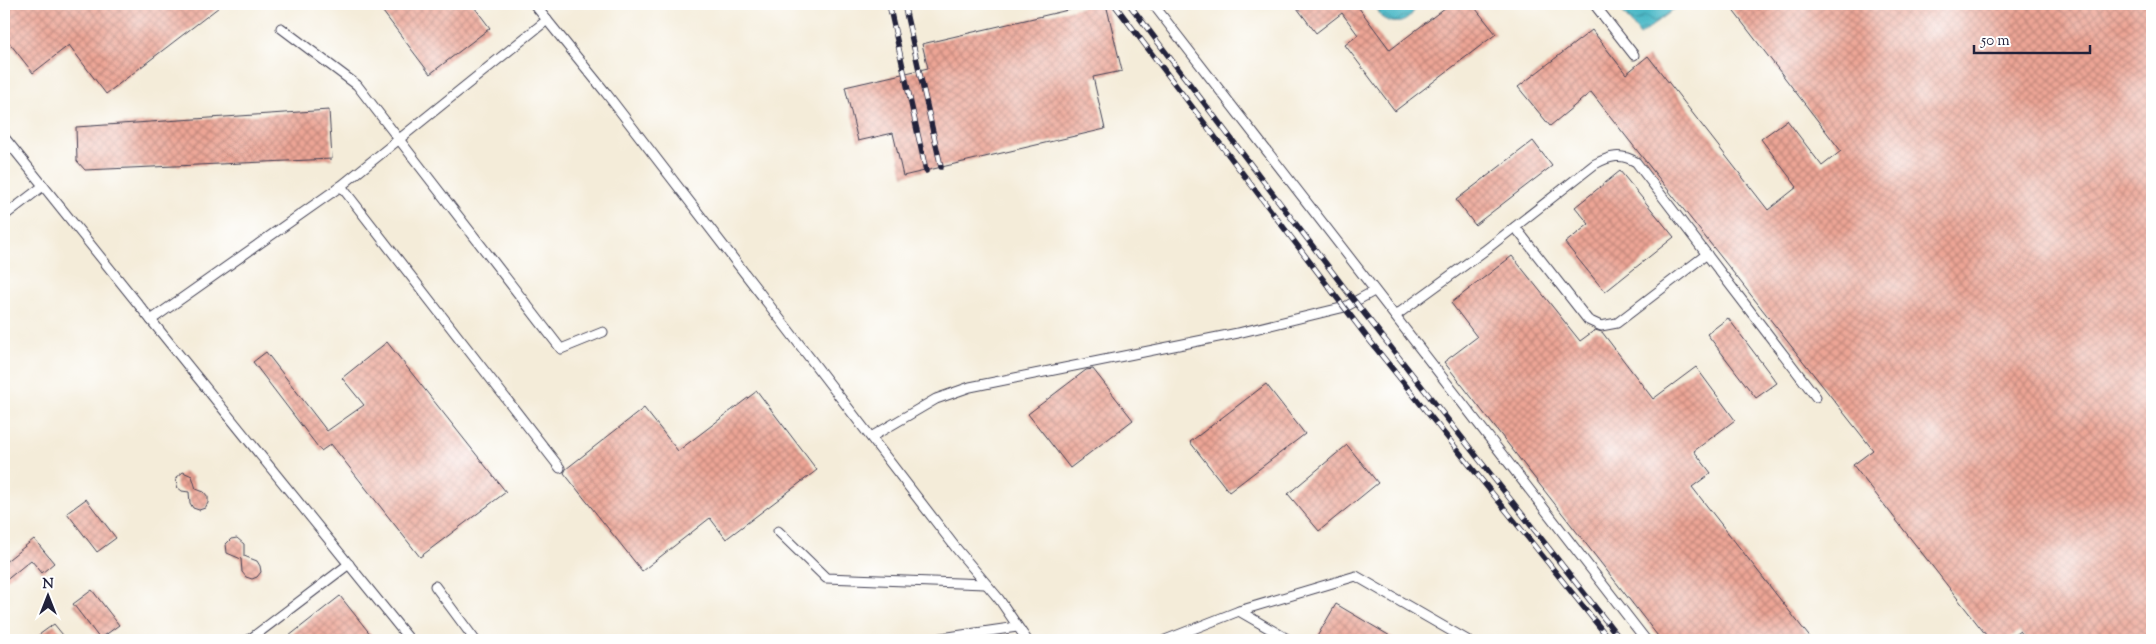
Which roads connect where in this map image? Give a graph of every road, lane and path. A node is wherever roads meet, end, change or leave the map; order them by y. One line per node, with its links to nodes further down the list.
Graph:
1 (534, 4): 4 (lane)
2 (1152, 4): 14 (lane)
3 (1594, 4): 6 (lane)
4 (547, 20): 8 (lane); 19 (lane)
5 (281, 28): 8 (lane)
6 (1634, 56)
7 (4, 138): 9 (lane)
8 (401, 139): 10 (lane); 17 (lane)
9 (43, 186): 11 (lane); 16 (lane)
10 (341, 186): 16 (lane); 20 (lane)
11 (4, 216)
12 (1515, 227): 13 (lane); 13 (lane); 15 (lane)
13 (1707, 254): 18 (lane)
14 (1374, 291): 15 (lane); 19 (lane)
15 (1395, 316): 35 (lane)
16 (151, 320): 22 (lane)
17 (603, 332)
18 (1816, 396)
19 (871, 437): 23 (lane)
20 (560, 468)
21 (778, 532): 23 (lane)
22 (349, 564): 27 (lane); 28 (lane)
23 (985, 584): 26 (lane)
24 (436, 586): 29 (lane)
25 (1239, 612): 32 (lane); 33 (lane); 34 (lane)
26 (1017, 627): 30 (lane); 31 (lane)
27 (249, 640)
28 (410, 640)
29 (475, 640)
30 (928, 640)
31 (1027, 640)
32 (1165, 640)
33 (1289, 640)
34 (1467, 640)
35 (1646, 640)

